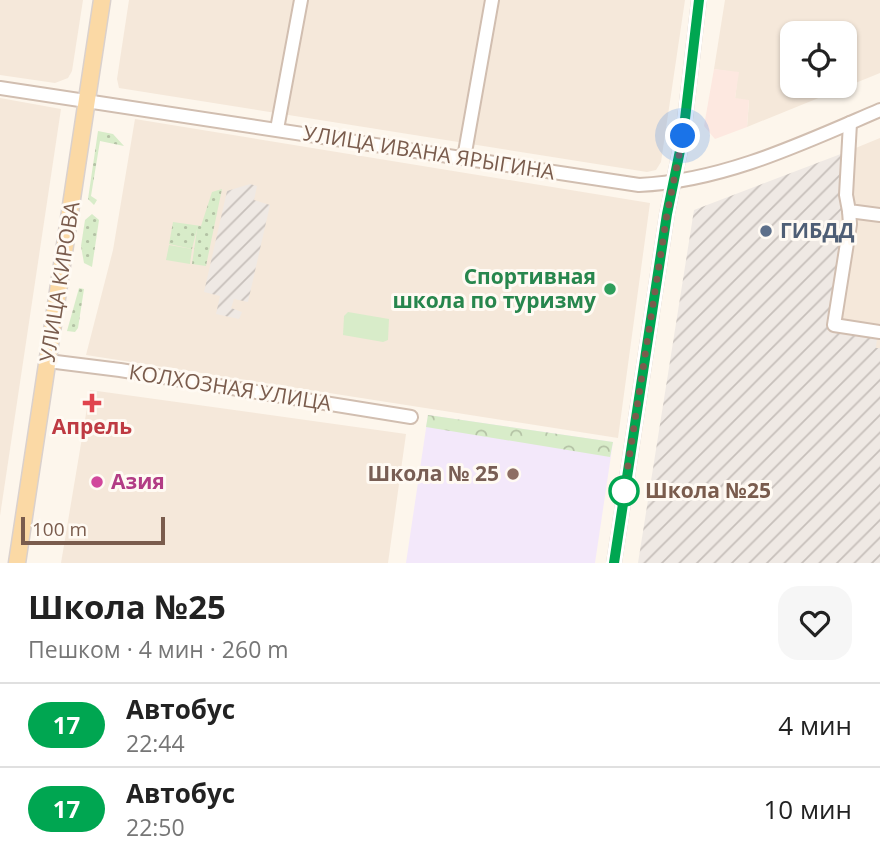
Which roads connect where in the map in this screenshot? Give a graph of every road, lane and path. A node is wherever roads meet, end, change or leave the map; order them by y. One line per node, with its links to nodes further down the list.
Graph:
1 (102, 0): 6 (main road, УЛИЦА КИРОВА)
2 (301, 0): 9 (street)
3 (492, 0): 10 (street)
4 (699, 0): 11 (street)
5 (0, 88): 6 (street, УЛИЦА ИВАНА ЯРЫГИНА)
6 (87, 101): 9 (street, УЛИЦА ИВАНА ЯРЫГИНА); 15 (main road, УЛИЦА КИРОВА)
7 (880, 110): 8 (street, УЛИЦА ИВАНА ЯРЫГИНА)
8 (850, 123): 11 (street, УЛИЦА ИВАНА ЯРЫГИНА); 12 (street)
9 (277, 129): 10 (street, УЛИЦА ИВАНА ЯРЫГИНА)
10 (464, 158): 11 (street, УЛИЦА ИВАНА ЯРЫГИНА)
11 (673, 184): 18 (street)
12 (849, 211): 13 (street); 14 (street)
13 (880, 215)
14 (880, 332)
15 (48, 362): 16 (street, КОЛХОЗНАЯ УЛИЦА); 17 (main road, УЛИЦА КИРОВА)
16 (411, 417)
17 (17, 563)
18 (614, 563)

